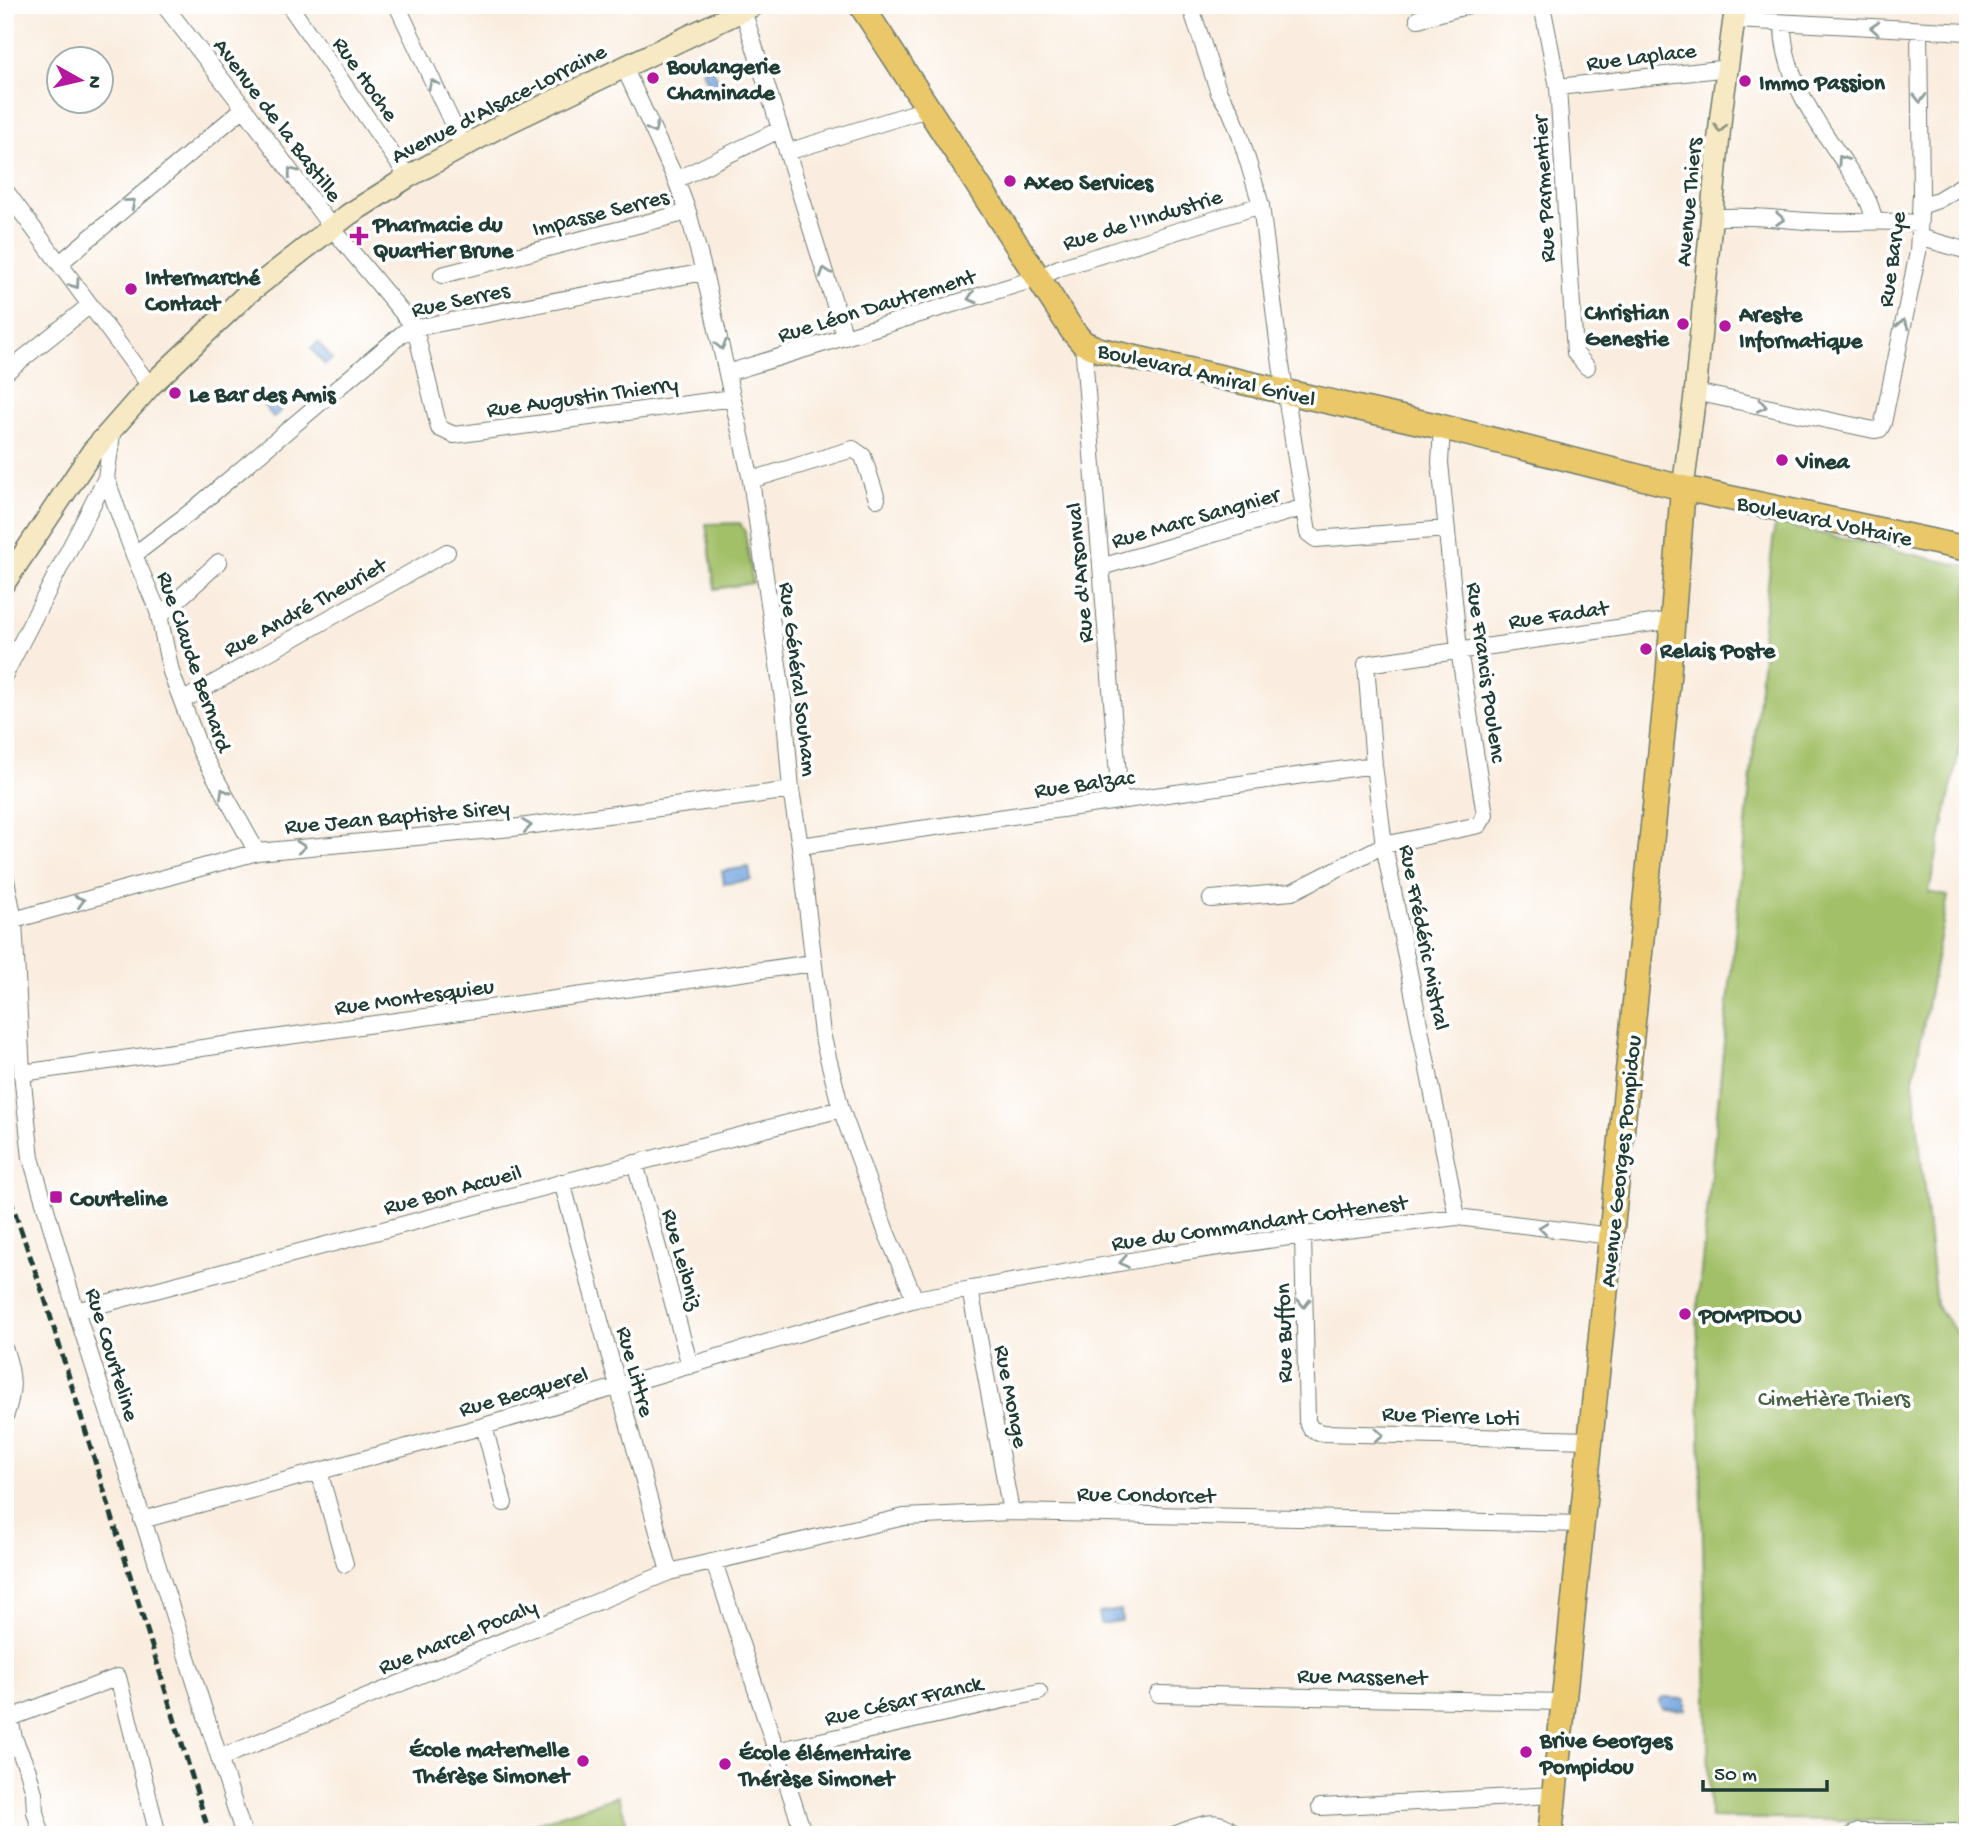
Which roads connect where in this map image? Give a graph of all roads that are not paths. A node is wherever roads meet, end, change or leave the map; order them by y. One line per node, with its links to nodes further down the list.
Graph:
1 (164, 5): 17 (street, Avenue de la Bastille)
2 (289, 5): 22 (street, Rue Hoche)
3 (397, 5): 20 (street, one-way to 3)
4 (862, 5): 18 (main road, Boulevard Amiral Grivel)
5 (1470, 5): 10 (street)
6 (1542, 5): 16 (street, Rue Parmentier)
7 (748, 7): 14 (main road, Avenue d'Alsace-Lorraine); 19 (street)
8 (1195, 8): 26 (street)
9 (1735, 12): 11 (street); 15 (main road, Avenue Thiers)
10 (1418, 19)
11 (1783, 23): 12 (street, one-way to 11); 29 (street, one-way to 11)
12 (1919, 30): 13 (street); 30 (street, Rue Barye, one-way to 30)
13 (1968, 32)
14 (624, 67): 20 (main road, Avenue d'Alsace-Lorraine); 23 (street, Rue Général Souham, one-way to 23)
15 (1729, 68): 16 (street, Rue Laplace); 28 (main road, Avenue Thiers, one-way to 28)
16 (1559, 87): 41 (street, Rue Parmentier)
17 (244, 108): 31 (street, Avenue de la Bastille, one-way to 17); 33 (street, one-way to 17)
18 (930, 108): 21 (street); 36 (main road, Boulevard Amiral Grivel)
19 (779, 130): 21 (street); 23 (street)
20 (463, 146): 22 (main road, Avenue d'Alsace-Lorraine)
21 (787, 152): 39 (street, one-way to 21)
22 (408, 177): 31 (main road, Avenue d'Alsace-Lorraine)
23 (676, 180): 27 (street, Rue Général Souham)
24 (1968, 182): 30 (street)
25 (5, 190): 33 (street)
26 (1261, 205): 36 (street, Rue de l'Industrie); 45 (street)
27 (688, 212): 34 (street, Rue Général Souham); 35 (street, Impasse Serres)
28 (1712, 218): 29 (street, one-way to 29); 46 (main road, Avenue Thiers)
29 (1874, 220): 30 (street)
30 (1920, 222): 32 (street); 46 (street, Rue Barye, one-way to 30)
31 (332, 228): 38 (street, Avenue de la Bastille); 44 (main road, Avenue d'Alsace-Lorraine)
32 (1968, 251)
33 (60, 263): 37 (street, one-way to 37)
34 (704, 272): 38 (street, Rue Serres); 43 (street, Rue Général Souham, one-way to 43)
35 (442, 275)
36 (1038, 278): 39 (street, Rue Léon Dautrement, one-way to 39); 40 (main road, Boulevard Amiral Grivel)
37 (90, 305): 42 (street); 44 (street)
38 (415, 328): 47 (street, Rue Augustin Thierry); 58 (street, Rue Serres)
39 (845, 337): 43 (street, Rue Léon Dautrement)
40 (1083, 343): 45 (main road, Boulevard Amiral Grivel); 60 (street, Rue d'Arsonval)
41 (1587, 367)
42 (5, 373)
43 (727, 373): 47 (street, Rue Général Souham)
44 (150, 386): 48 (main road, Avenue d'Alsace-Lorraine)
45 (1286, 392): 49 (main road, Boulevard Amiral Grivel); 54 (street)
46 (1695, 393): 52 (main road, Avenue Thiers)
47 (733, 398): 51 (street, Rue Général Souham)
48 (113, 427): 50 (street); 61 (main road, Avenue d'Alsace-Lorraine)
49 (1442, 427): 52 (main road, Boulevard Amiral Grivel); 55 (street, Rue Francis Poulenc)
50 (106, 478): 58 (street, Rue Claude Bernard); 66 (street)
51 (751, 480): 53 (street); 69 (street, Rue Général Souham)
52 (1683, 488): 56 (main road, Boulevard Voltaire); 63 (main road, Avenue Georges Pompidou)
53 (877, 499)
54 (1303, 508): 55 (street); 60 (street, Rue Marc Sangnier)
55 (1447, 529): 64 (street, Rue Francis Poulenc)
56 (1968, 550)
57 (447, 552): 67 (street, Rue André Theuriet)
58 (134, 555): 62 (street, Rue Claude Bernard)
59 (219, 562): 62 (street)
60 (1101, 567): 70 (street, Rue d'Arsonval)
61 (7, 575)
62 (159, 617): 67 (street, Rue Claude Bernard)
63 (1673, 620): 64 (street, Rue Fadat); 84 (main road, Avenue Georges Pompidou)
64 (1459, 650): 65 (street, Rue Fadat); 71 (street, Rue Francis Poulenc)
65 (1366, 664): 68 (street, Rue Frédéric Mistral)
66 (5, 674)
67 (182, 701): 73 (street, Rue Claude Bernard, one-way to 67)
68 (1374, 765): 70 (street, Rue Balzac); 71 (street, Rue Frédéric Mistral)
69 (791, 790): 72 (street, Rue Général Souham); 73 (street, Rue Jean Baptiste Sirey, one-way to 69)
70 (1120, 800): 72 (street, Rue Balzac)
71 (1384, 845): 75 (street, Rue Francis Poulenc); 82 (street, Rue Frédéric Mistral)
72 (800, 846): 77 (street, Rue Général Souham)
73 (257, 852): 76 (street, Rue Jean Baptiste Sirey, one-way to 73)
74 (5, 874): 76 (street, Rue Courteline)
75 (1211, 899)
76 (15, 920): 78 (street, Rue Courteline)
77 (813, 963): 78 (street, Rue Montesquieu); 79 (street, Rue Général Souham)
78 (22, 1073): 87 (street, Rue Courteline)
79 (841, 1109): 80 (street, Rue Bon Accueil); 86 (street, Rue Général Souham)
80 (635, 1163): 81 (street, Rue Bon Accueil); 89 (street, Rue Leibniz)
81 (562, 1182): 87 (street, Rue Bon Accueil); 90 (street, Rue Littre)
82 (1457, 1217): 83 (street, Rue du Commandant Cottenest); 84 (street, Rue du Commandant Cottenest, one-way to 82)
83 (1303, 1235): 85 (street, Rue du Commandant Cottenest, one-way to 85); 93 (street, Rue Buffon, one-way to 93)
84 (1611, 1236): 94 (main road, Avenue Georges Pompidou)
85 (970, 1289): 86 (street, Rue du Commandant Cottenest); 97 (street, Rue Monge)
86 (915, 1299): 89 (street, Rue Becquerel)
87 (76, 1311): 98 (street, Rue Courteline)
88 (5, 1350): 91 (street)
89 (690, 1366): 90 (street, Rue Becquerel)
90 (617, 1386): 92 (street, Rue Becquerel); 102 (street, Rue Littre)
91 (5, 1418)
92 (484, 1426): 95 (street, Rue Becquerel); 96 (street)
93 (1311, 1429): 94 (street, Rue Pierre Loti, one-way to 94)
94 (1591, 1440): 99 (main road, Avenue Georges Pompidou)
95 (319, 1471): 98 (street, Rue Becquerel); 101 (street)
96 (504, 1503)
97 (1012, 1512): 99 (street, Rue Condorcet); 100 (street, Rue Condorcet)
98 (142, 1520): 109 (street, Rue Courteline)
99 (1583, 1524): 106 (main road, Avenue Georges Pompidou)
100 (714, 1562): 102 (street, Rue Marcel Pocaly); 108 (street)
101 (345, 1564)
102 (669, 1572): 109 (street, Rue Marcel Pocaly)
103 (1039, 1692): 108 (street, Rue César Franck)
104 (1158, 1693): 106 (street, Rue Massenet)
105 (5, 1694): 107 (street)
106 (1565, 1702): 110 (main road, Avenue Georges Pompidou)
107 (8, 1719): 114 (street); 115 (street)
108 (776, 1751): 117 (street)
109 (220, 1758): 116 (street, Rue Courteline)
110 (1554, 1795): 111 (street); 120 (main road, Avenue Georges Pompidou)
111 (1320, 1807)
112 (1968, 1832): 113 (street)
113 (1940, 1833): 121 (street)
114 (42, 1835)
115 (158, 1835)
116 (244, 1835)
117 (804, 1835)
118 (1173, 1835): 119 (street)
119 (1236, 1835)
120 (1550, 1835)
121 (1851, 1835)

